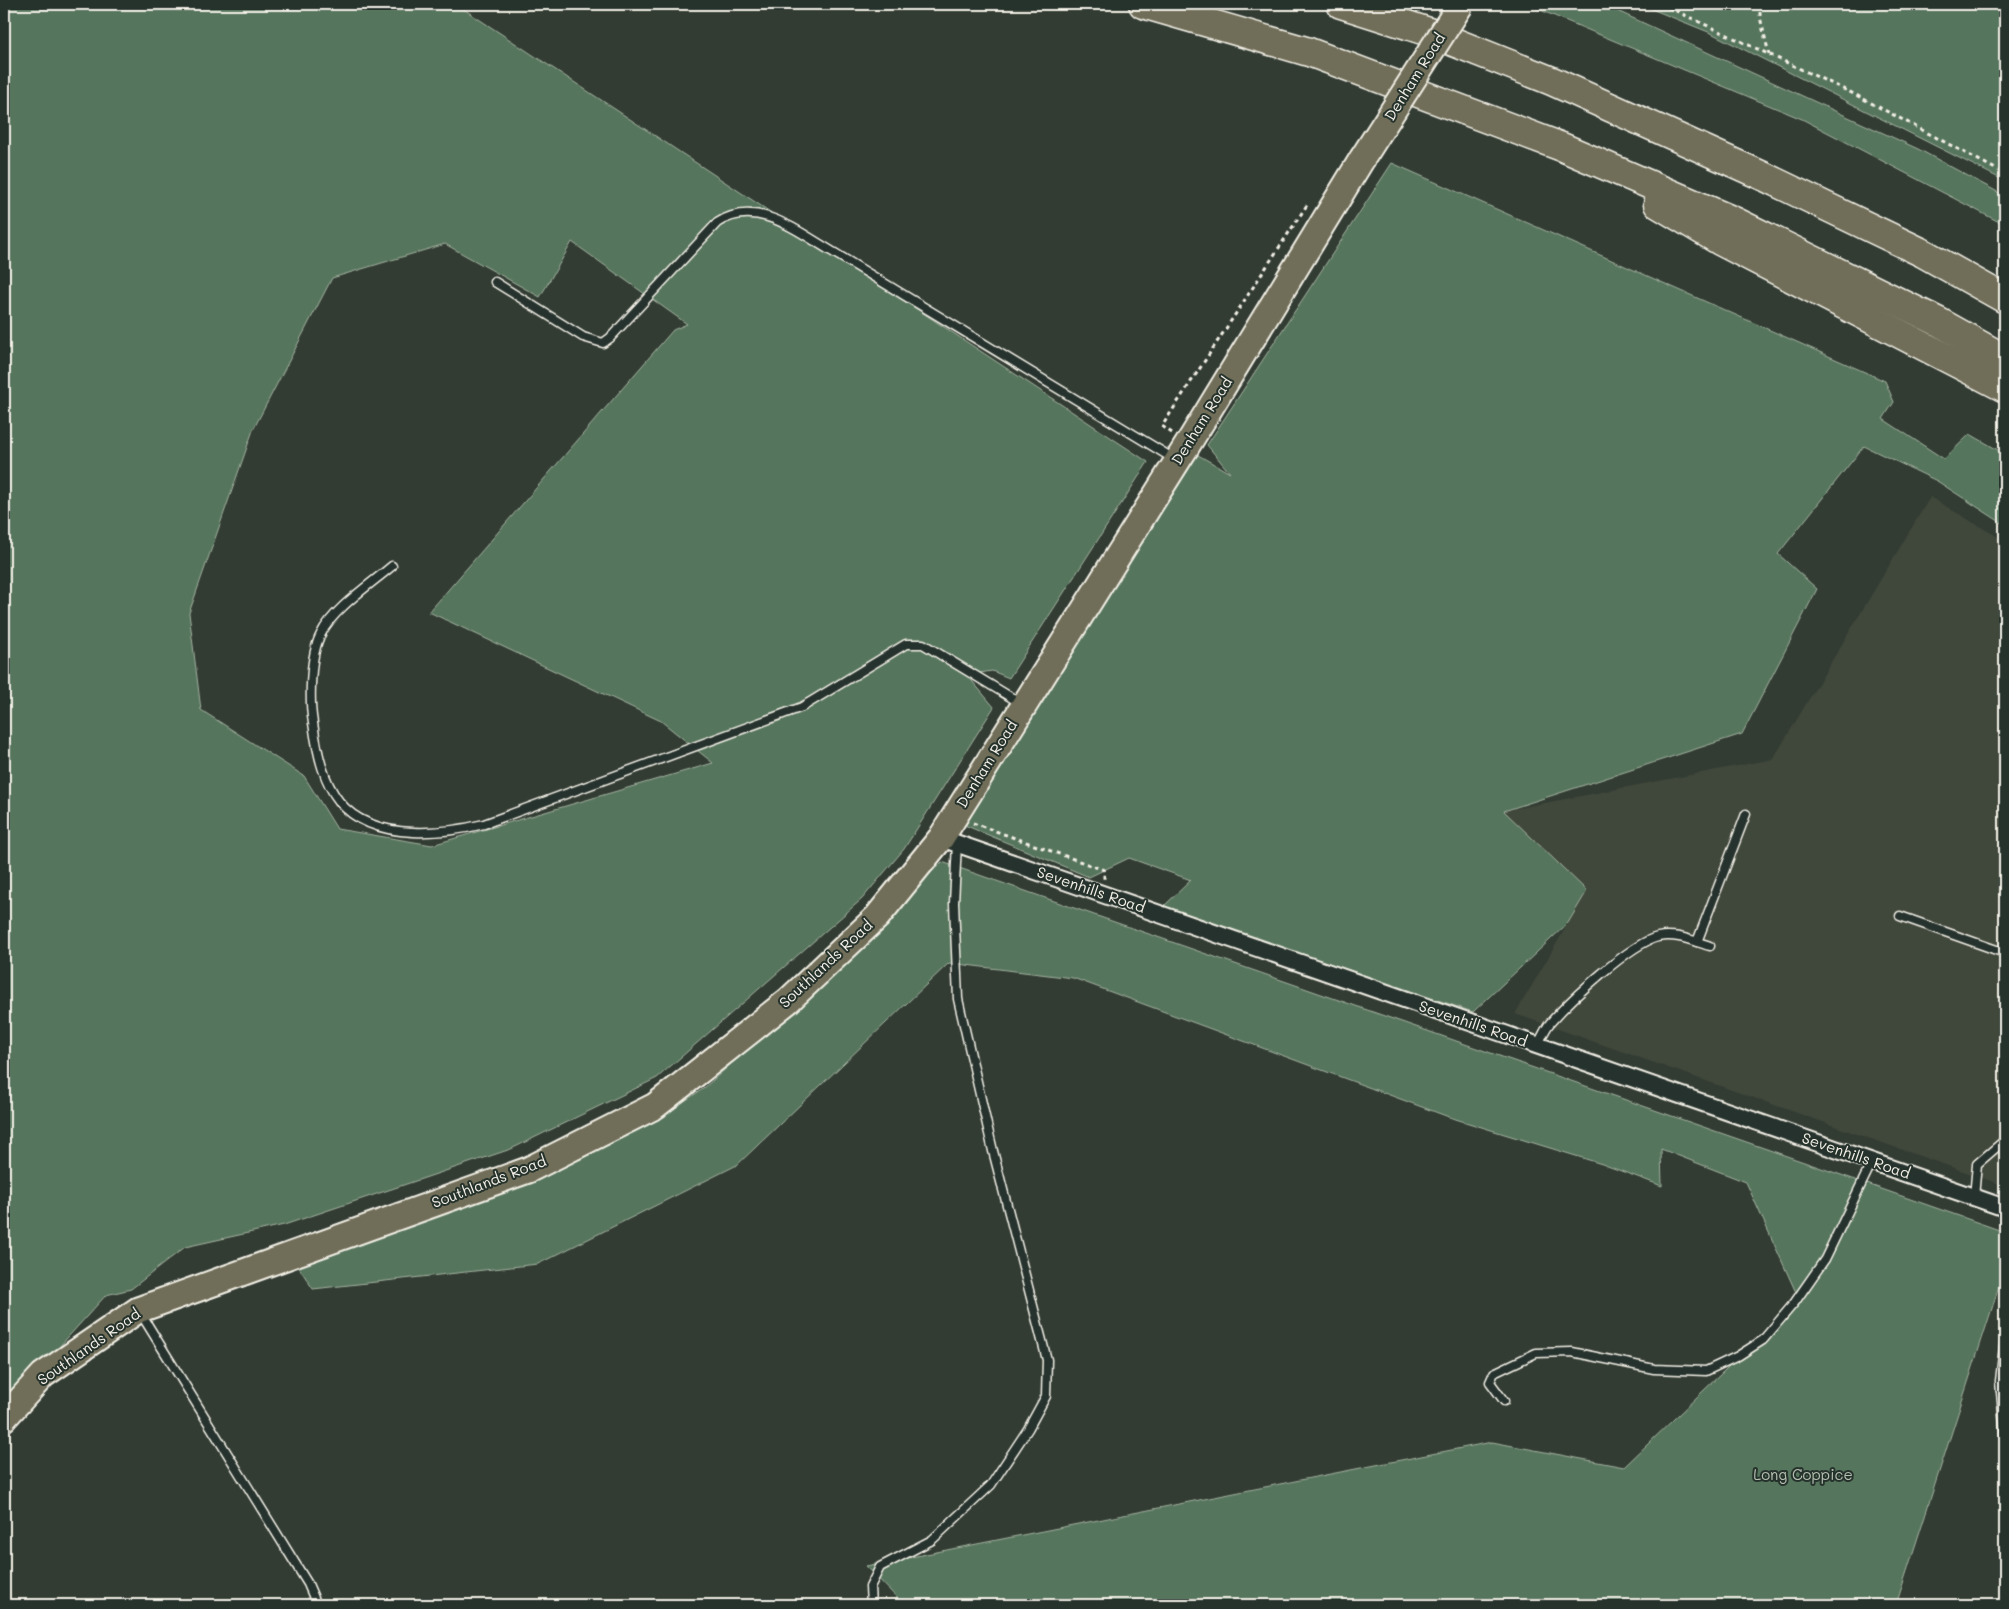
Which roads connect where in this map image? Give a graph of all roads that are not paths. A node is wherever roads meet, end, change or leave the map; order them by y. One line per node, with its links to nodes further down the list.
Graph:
1 (1143, 4): 4 (highway)
2 (1341, 4): 6 (highway)
3 (1461, 4): 11 (main road, Denham Road, bridge)
4 (1562, 147): 7 (highway); 10 (highway)
5 (495, 282): 11 (lane)
6 (2005, 300)
7 (1939, 322): 8 (highway); 9 (highway)
8 (2005, 359)
9 (2005, 366)
10 (2005, 388)
11 (1178, 461): 13 (main road, Denham Road)
12 (392, 566): 13 (lane)
13 (1023, 705): 15 (main road, Denham Road)
14 (1746, 814): 17 (lane)
15 (949, 841): 20 (street, Sevenhills Road); 25 (main road, Southlands Road); 31 (lane)
16 (1900, 916): 19 (lane)
17 (1697, 942): 18 (lane); 20 (lane)
18 (1710, 946)
19 (2005, 953)
20 (1537, 1046): 22 (street, Sevenhills Road)
21 (2005, 1140): 23 (lane)
22 (1872, 1162): 23 (street, Sevenhills Road); 27 (lane)
23 (1974, 1197): 24 (street, Sevenhills Road)
24 (2005, 1208)
25 (138, 1310): 28 (main road, Southlands Road); 30 (lane)
26 (2005, 1338): 29 (lane)
27 (1504, 1401)
28 (4, 1418)
29 (2005, 1437)
30 (317, 1605)
31 (871, 1605)

